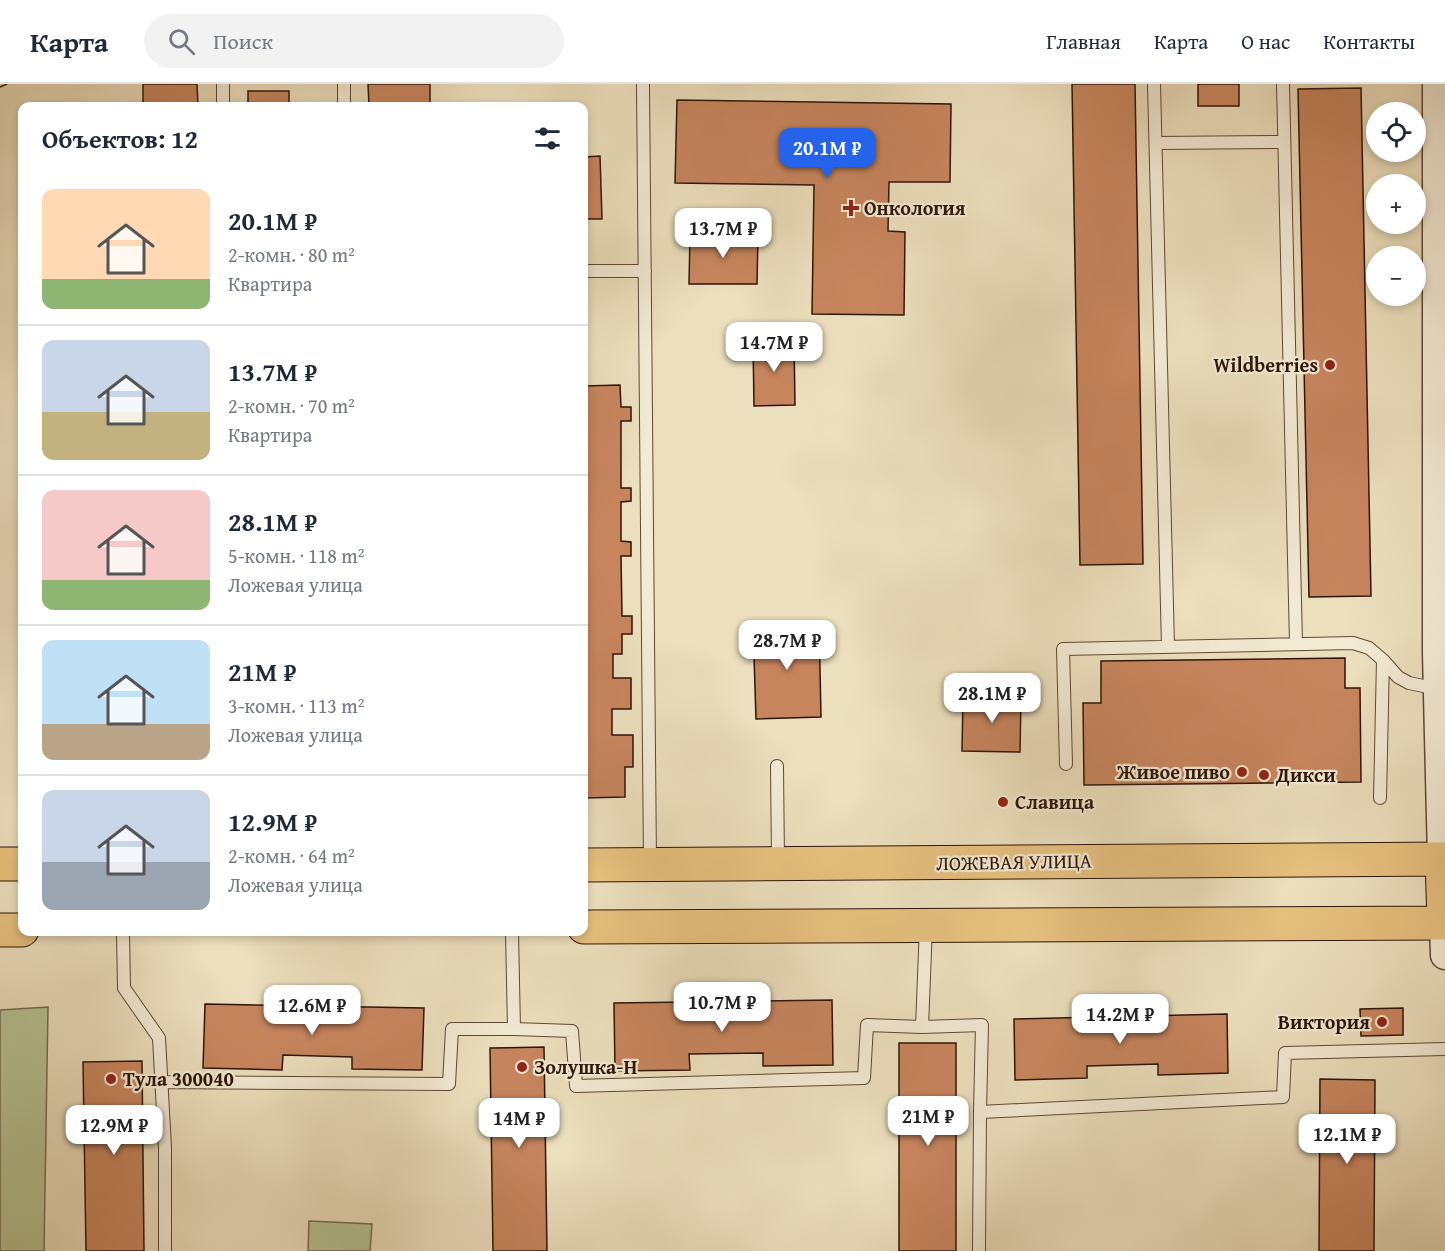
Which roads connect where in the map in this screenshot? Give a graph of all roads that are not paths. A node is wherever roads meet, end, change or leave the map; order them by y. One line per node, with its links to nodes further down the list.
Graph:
1 (224, 84): 7 (lane)
2 (344, 84): 8 (lane)
3 (643, 84): 11 (lane)
4 (1154, 84): 10 (lane)
5 (1283, 84): 9 (lane)
6 (1437, 84): 15 (street)
7 (223, 102)
8 (344, 102)
9 (1284, 142): 10 (lane); 13 (lane)
10 (1156, 143): 14 (lane)
11 (645, 270): 12 (lane); 24 (lane)
12 (588, 271)
13 (1296, 644): 14 (lane); 16 (lane)
14 (1168, 647): 18 (lane)
15 (1441, 653): 17 (street)
16 (1383, 660): 17 (lane); 20 (lane)
17 (1438, 689): 21 (street)
18 (1066, 764)
19 (777, 766): 25 (lane)
20 (1380, 798)
21 (1444, 859): 25 (main road, ЛОЖЕВАЯ УЛИЦА); 27 (main road)
22 (0, 864): 23 (main road)
23 (18, 864)
24 (650, 864): 25 (main road, ЛОЖЕВАЯ УЛИЦА); 26 (main road, ЛОЖЕВАЯ УЛИЦА)
25 (778, 864)
26 (588, 865)
27 (1445, 923): 28 (main road); 34 (street)
28 (926, 925): 29 (main road); 35 (lane)
29 (588, 927)
30 (0, 930): 31 (main road)
31 (18, 930)
32 (123, 936): 38 (lane)
33 (513, 936): 36 (lane)
34 (1445, 955)
35 (922, 1027): 36 (lane); 39 (lane)
36 (514, 1029): 38 (lane)
37 (1445, 1049): 39 (lane)
38 (161, 1082): 40 (lane)
39 (981, 1112): 41 (lane)
40 (165, 1251)
41 (979, 1251)

